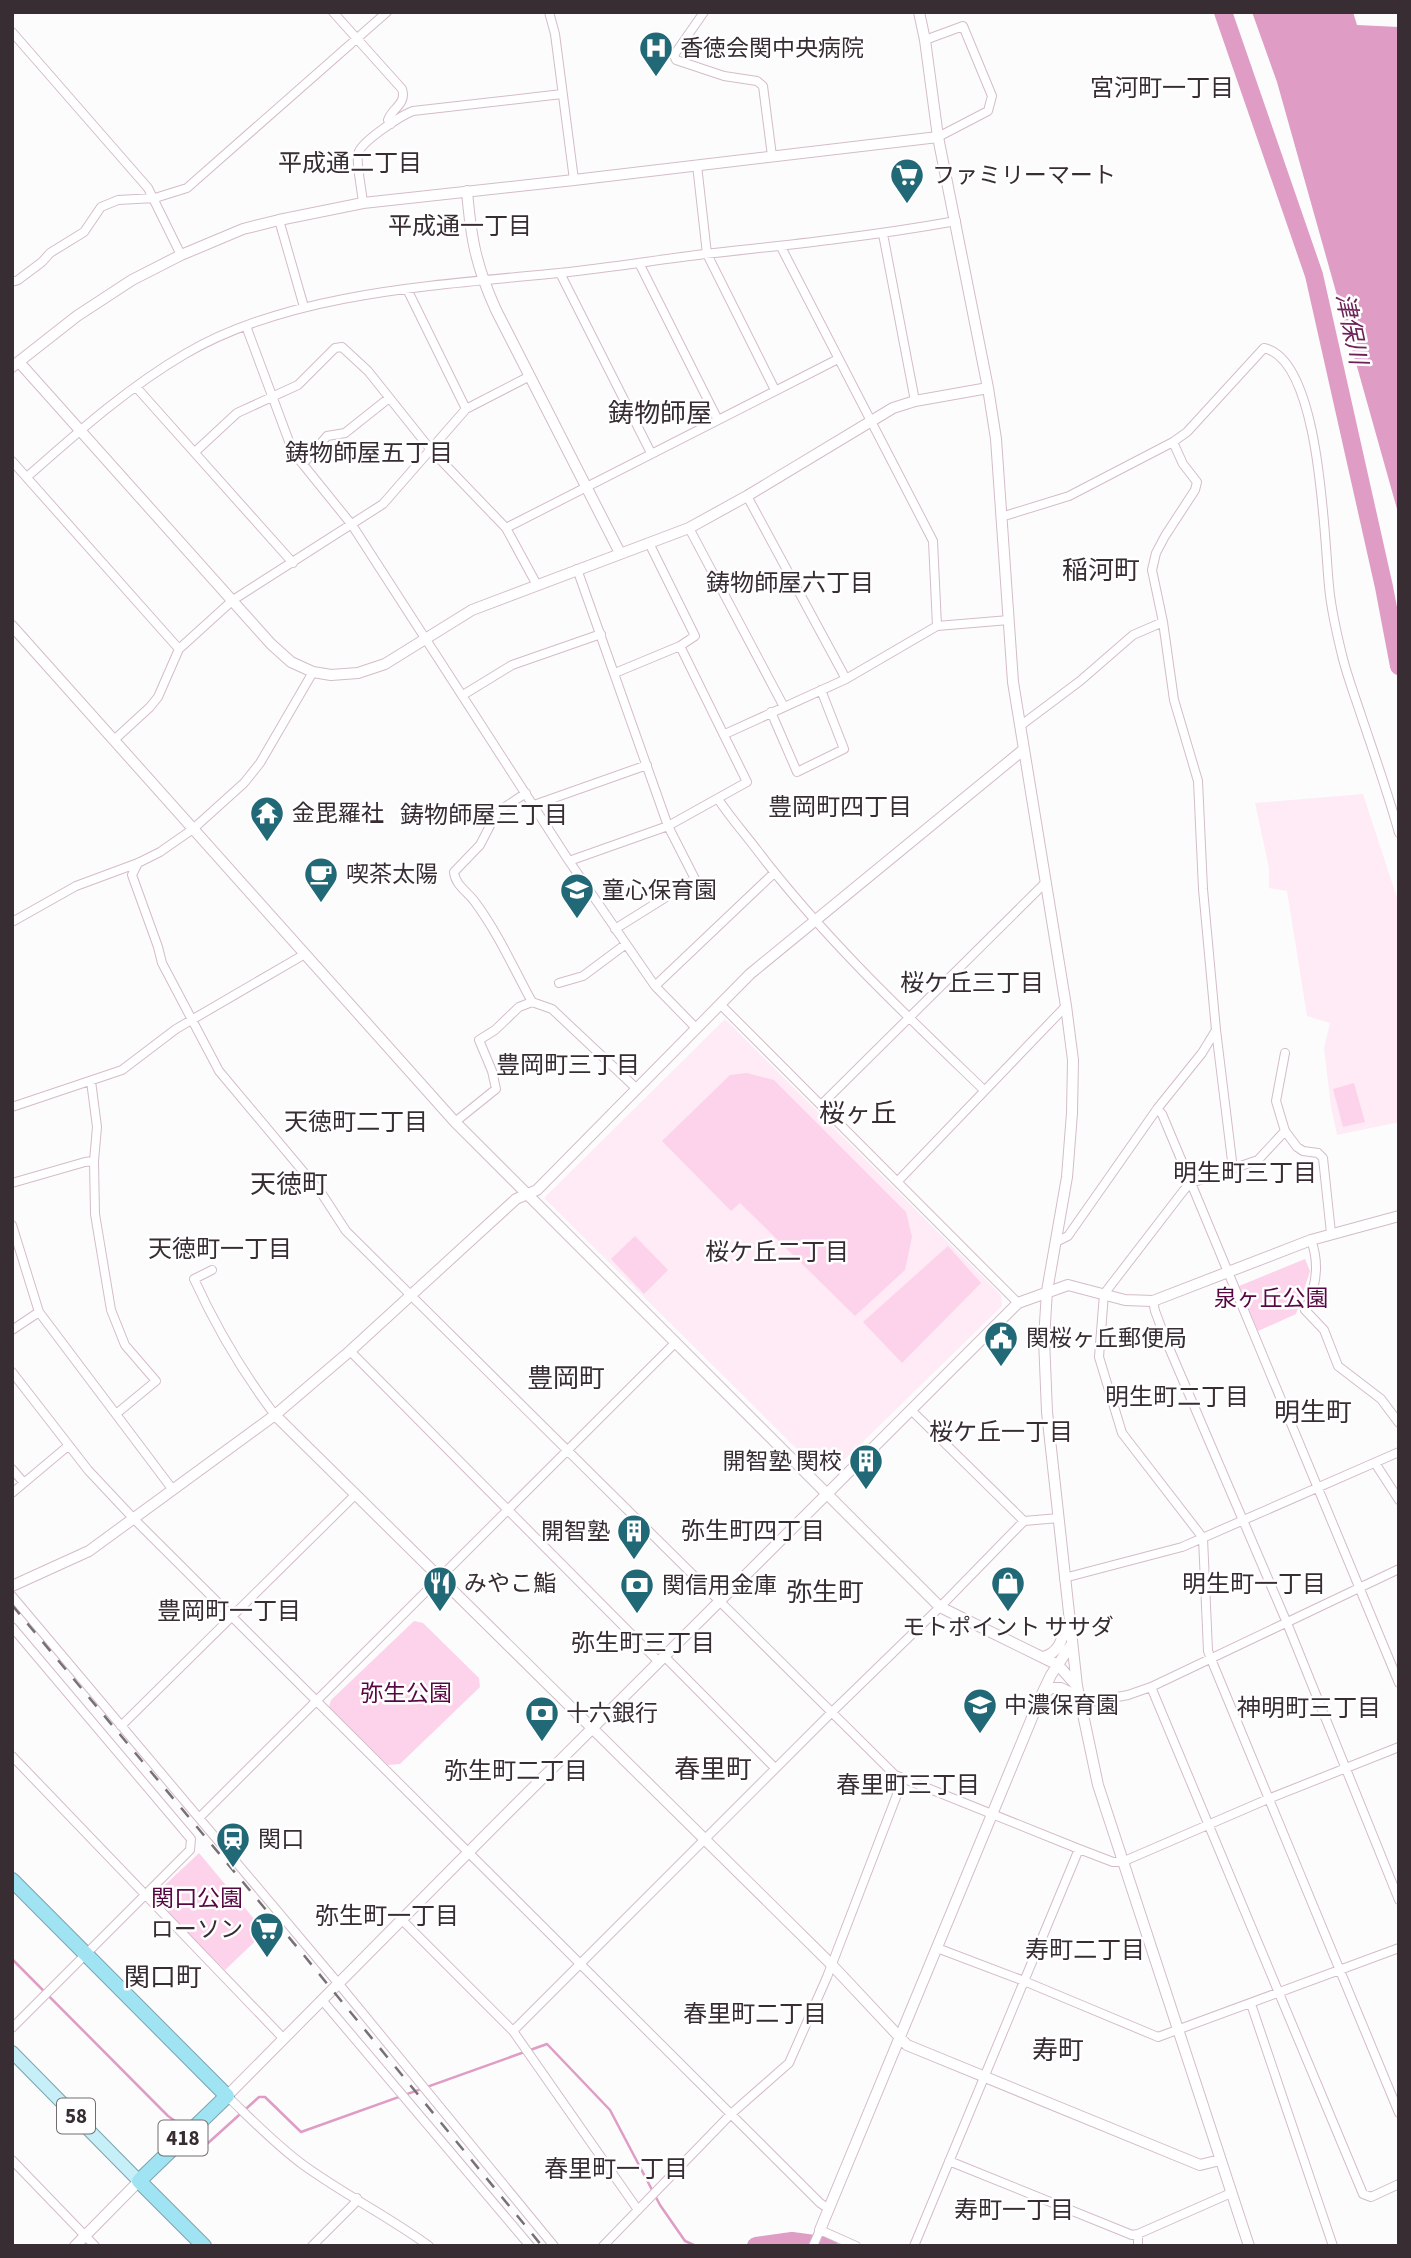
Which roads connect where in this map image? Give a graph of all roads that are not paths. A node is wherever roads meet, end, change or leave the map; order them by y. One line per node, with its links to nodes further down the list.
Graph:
1 (333, 12): 7 (street)
2 (387, 12): 7 (street)
3 (549, 12): 9 (street)
4 (704, 12): 12 (street)
5 (919, 12): 8 (street)
6 (12, 32): 16 (street)
7 (358, 40): 10 (street); 16 (street)
8 (925, 40): 11 (street); 11 (street)
9 (562, 94): 10 (street); 14 (street)
10 (391, 124): 17 (street)
11 (938, 137): 12 (street); 19 (street)
12 (772, 156): 13 (street)
13 (697, 165): 14 (street); 22 (street)
14 (574, 180): 15 (street)
15 (467, 191): 17 (street); 26 (street)
16 (155, 198): 23 (street); 27 (street)
17 (363, 203): 18 (street)
18 (279, 220): 23 (street); 29 (street)
19 (956, 221): 20 (street); 35 (street)
20 (883, 234): 21 (street); 39 (street)
21 (781, 247): 22 (street); 31 (street)
22 (707, 254): 24 (street); 36 (street)
23 (180, 255): 32 (street)
24 (639, 263): 25 (street); 41 (street)
25 (559, 273): 26 (street); 47 (street)
26 (482, 279): 28 (street); 33 (street)
27 (12, 282)
28 (407, 289): 29 (street); 40 (street)
29 (304, 307): 30 (street)
30 (246, 326): 34 (street); 37 (street)
31 (838, 359): 36 (street); 42 (street)
32 (15, 361): 43 (street)
33 (530, 376): 40 (street); 51 (street)
34 (136, 387): 43 (street); 46 (street)
35 (988, 388): 39 (street); 53 (street)
36 (775, 390): 41 (street)
37 (273, 397): 38 (street); 46 (street); 49 (street)
38 (389, 398): 45 (street); 49 (street)
39 (915, 401): 42 (street)
40 (467, 409): 45 (street)
41 (718, 419): 47 (street)
42 (870, 420): 52 (street); 66 (street)
43 (80, 430): 50 (street); 62 (street)
44 (1172, 442): 53 (street); 64 (street); 88 (street)
45 (431, 450): 54 (street); 55 (street)
46 (195, 452): 59 (street)
47 (652, 453): 51 (street)
48 (12, 461): 50 (street)
49 (303, 464): 54 (street)
50 (27, 477): 70 (street)
51 (585, 486): 55 (street); 58 (street)
52 (747, 496): 56 (street); 73 (street)
53 (1001, 517): 63 (street)
54 (352, 525): 59 (street); 68 (street)
55 (506, 527): 61 (street)
56 (690, 528): 57 (street); 76 (street)
57 (649, 543): 58 (street); 69 (street)
58 (620, 553): 60 (street)
59 (293, 563): 62 (street)
60 (577, 569): 61 (street); 67 (street)
61 (537, 585): 68 (street)
62 (233, 600): 70 (street); 71 (street)
63 (1009, 620): 66 (street); 78 (street)
64 (1163, 622): 78 (street); 106 (street)
65 (12, 626): 80 (street)
66 (937, 626): 73 (street)
67 (601, 634): 72 (street); 75 (street)
68 (426, 638): 71 (street); 75 (street)
69 (680, 646): 72 (street); 79 (street)
70 (179, 649): 80 (street)
71 (313, 672): 87 (street)
72 (615, 673): 82 (street)
73 (846, 679): 74 (street)
74 (821, 690): 76 (street); 77 (street)
75 (463, 695): 83 (street)
76 (784, 707): 77 (street)
77 (771, 712): 79 (street)
78 (1020, 726): 81 (street)
79 (725, 734): 84 (street)
80 (114, 740): 87 (street)
81 (1023, 750): 92 (street); 93 (street)
82 (647, 765): 85 (street); 86 (street)
83 (526, 793): 85 (street); 100 (street)
84 (718, 799): 86 (street); 91 (street)
85 (534, 806): 89 (street)
86 (668, 826): 89 (street); 95 (street)
87 (193, 829): 90 (street); 97 (street)
88 (1399, 833)
89 (569, 861): 95 (street)
90 (138, 863): 94 (street); 104 (street)
91 (774, 873): 93 (street); 99 (street)
92 (1045, 883): 102 (street); 103 (street)
93 (815, 921): 101 (street); 103 (street)
94 (12, 922)
95 (615, 929): 96 (street)
96 (626, 944): 98 (street); 99 (street)
97 (304, 954): 104 (street); 114 (street)
98 (559, 984)
99 (655, 986): 105 (street)
100 (532, 1002): 109 (street); 114 (street)
101 (720, 1004): 105 (street); 111 (street)
102 (1066, 1006): 110 (street); 126 (street)
103 (909, 1017): 110 (street); 111 (street)
104 (193, 1021): 108 (street); 131 (street)
105 (696, 1028): 109 (street)
106 (1216, 1030): 113 (street); 117 (street)
107 (1285, 1053): 115 (street)
108 (91, 1081): 112 (street); 116 (street)
109 (637, 1088): 121 (street)
110 (984, 1090): 118 (street)
111 (822, 1104): 118 (street)
112 (12, 1107)
113 (1157, 1109): 119 (street); 126 (street)
114 (455, 1122): 121 (street)
115 (1285, 1131): 117 (street); 124 (street)
116 (94, 1161): 120 (street); 140 (street)
117 (1233, 1169): 119 (street)
118 (898, 1181): 133 (street)
119 (1191, 1183): 128 (street); 130 (street)
120 (12, 1184)
121 (527, 1194): 131 (street); 136 (street)
122 (1399, 1216): 124 (street)
123 (12, 1225): 134 (street)
124 (1331, 1233): 125 (street)
125 (1311, 1240): 128 (street); 142 (street)
126 (1056, 1242): 129 (street)
127 (212, 1270): 141 (street)
128 (1228, 1272): 132 (street); 149 (street)
129 (1046, 1291): 130 (street); 133 (street); 156 (street)
130 (1104, 1294): 132 (street); 160 (street)
131 (411, 1295): 137 (street); 144 (street)
132 (1153, 1301): 158 (street)
133 (1018, 1303): 139 (street)
134 (39, 1312): 135 (street); 140 (street)
135 (12, 1330)
136 (676, 1342): 144 (street); 152 (street)
137 (350, 1351): 141 (street); 155 (street)
138 (12, 1372): 143 (street)
139 (911, 1410): 152 (street); 159 (street)
140 (116, 1414): 150 (street)
141 (275, 1415): 150 (street); 153 (street)
142 (1399, 1423)
143 (68, 1446): 148 (street); 157 (street)
144 (568, 1451): 155 (street); 167 (street)
145 (1399, 1452): 146 (street)
146 (1375, 1463): 149 (street); 154 (street)
147 (12, 1469): 148 (street)
148 (24, 1483): 151 (street)
149 (1318, 1488): 158 (street); 165 (street)
150 (173, 1490): 157 (street)
151 (12, 1493)
152 (828, 1493): 167 (street); 168 (street)
153 (356, 1494): 162 (street); 170 (street)
154 (1399, 1500)
155 (508, 1510): 162 (street); 175 (street)
156 (1059, 1518): 159 (street); 163 (street)
157 (134, 1519): 164 (street); 170 (street)
158 (1243, 1520): 160 (street); 171 (street)
159 (1024, 1521): 168 (street)
160 (1203, 1538): 163 (street); 176 (street)
161 (1399, 1569): 165 (street)
162 (441, 1577): 182 (street); 185 (street)
163 (1065, 1578): 169 (street)
164 (12, 1586)
165 (1360, 1588): 171 (street); 178 (street)
166 (12, 1596): 184 (street)
167 (719, 1601): 175 (street); 183 (street)
168 (940, 1607): 174 (street); 183 (street)
169 (1068, 1615): 173 (street); 174 (street)
170 (231, 1618): 182 (street); 184 (street)
171 (1287, 1623): 176 (street); 189 (street)
172 (12, 1627): 200 (street)
173 (1071, 1645): 177 (street); 181 (street)
174 (1043, 1657): 177 (street)
175 (661, 1659): 185 (street); 188 (street)
176 (1211, 1660): 179 (street); 191 (street)
177 (1054, 1670): 180 (street); 181 (street)
178 (1399, 1683)
179 (1151, 1687): 181 (street); 194 (street)
180 (1041, 1696): 181 (street); 192 (street)
181 (1078, 1696): 198 (street)
182 (316, 1701): 193 (street); 197 (street)
183 (831, 1713): 188 (street); 190 (street)
184 (121, 1726): 193 (street)
185 (594, 1728): 195 (street); 197 (street)
186 (1399, 1747): 189 (street)
187 (12, 1756): 200 (street)
188 (775, 1768): 195 (street)
189 (1346, 1768): 191 (street); 201 (street)
190 (903, 1779): 192 (street); 207 (street)
191 (1268, 1799): 194 (street); 208 (street)
192 (992, 1814): 196 (street); 203 (street)
193 (199, 1818): 210 (street)
194 (1208, 1825): 198 (street); 211 (street)
195 (705, 1838): 206 (street); 207 (street)
196 (1079, 1850): 198 (street); 209 (street)
197 (467, 1852): 202 (street); 206 (street)
198 (1122, 1862): 216 (street)
199 (12, 1880): 205 (highway, 418)
200 (146, 1896): 205 (street); 218 (street)
201 (1399, 1900)
202 (401, 1919): 210 (street); 215 (street)
203 (937, 1948): 209 (street); 217 (street)
204 (1399, 1948): 208 (street)
205 (86, 1955): 214 (street); 221 (highway, 418)
206 (580, 1964): 215 (street); 223 (street)
207 (831, 1964): 217 (street); 223 (street)
208 (1340, 1971): 211 (street); 222 (street)
209 (1024, 1981): 216 (street); 220 (street)
210 (338, 1983): 212 (street); 242 (street)
211 (1278, 1994): 213 (street); 228 (street)
212 (322, 2000): 218 (street); 241 (street)
213 (1251, 2004): 216 (street); 248 (street)
214 (12, 2028)
215 (513, 2031): 232 (street)
216 (1178, 2031): 225 (street)
217 (900, 2037): 220 (street); 231 (street)
218 (284, 2038): 221 (street)
219 (12, 2052): 227 (main road, 58)
220 (984, 2076): 225 (street); 226 (street)
221 (227, 2095): 227 (highway, 418); 230 (street)
222 (1399, 2113)
223 (731, 2114): 231 (street); 232 (street)
224 (12, 2160): 234 (street)
225 (1220, 2160): 229 (street)
226 (949, 2161): 233 (street); 245 (street)
227 (139, 2181): 234 (street); 239 (highway, 418)
228 (1399, 2184)
229 (1231, 2193): 233 (street); 247 (street)
230 (357, 2198): 236 (street); 240 (street)
231 (829, 2209): 235 (street)
232 (638, 2210): 243 (street)
233 (1138, 2234): 246 (street)
234 (85, 2236): 237 (street); 238 (street)
235 (816, 2238): 244 (street)
236 (317, 2244)
237 (75, 2246)
238 (95, 2246)
239 (204, 2246)
240 (429, 2246)
241 (530, 2246)
242 (554, 2246)
243 (603, 2246)
244 (856, 2246)
245 (914, 2246)
246 (1138, 2246)
247 (1249, 2246)
248 (1333, 2246)

